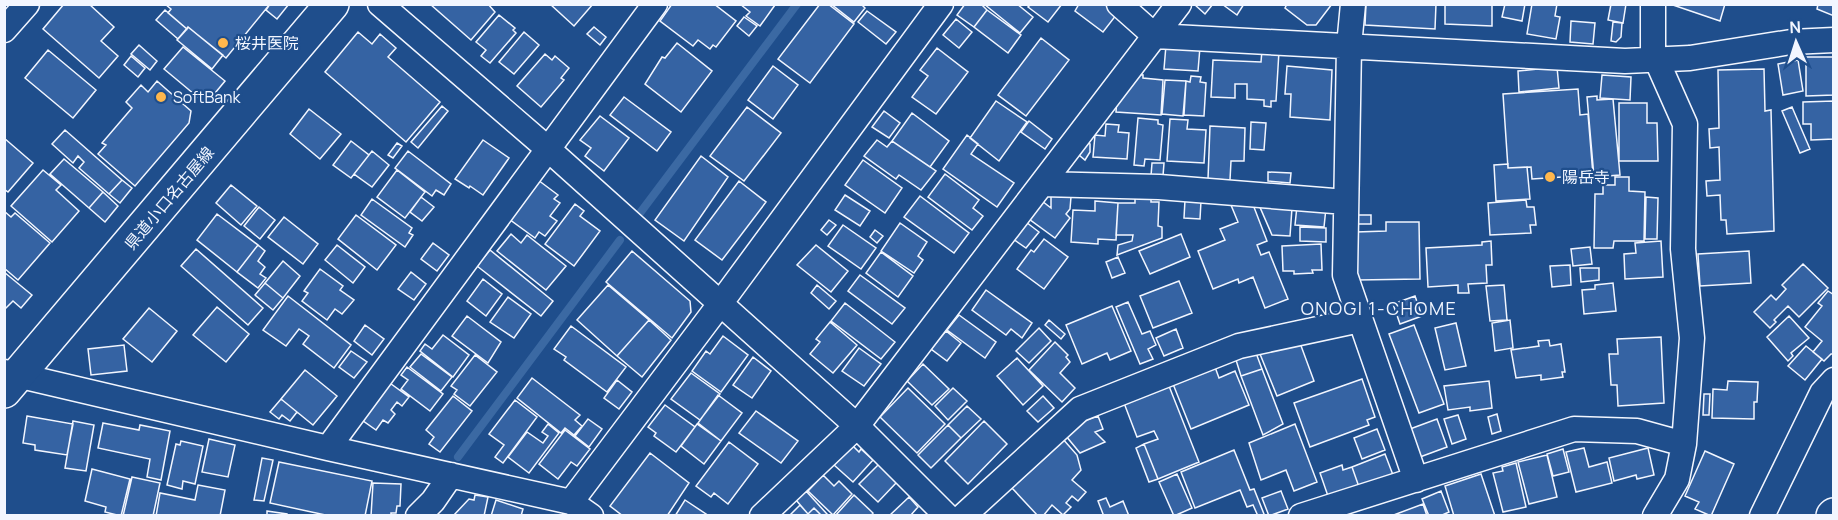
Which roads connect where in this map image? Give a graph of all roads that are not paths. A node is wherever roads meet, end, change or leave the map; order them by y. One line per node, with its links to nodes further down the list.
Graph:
1 (27, 4): 10 (street)
2 (332, 4): 20 (main road, 県道小口名古屋線)
3 (380, 4): 15 (street)
4 (655, 4): 15 (street)
5 (941, 4): 18 (street)
6 (1119, 4): 11 (street)
7 (1179, 4): 11 (street)
8 (1353, 4): 13 (street)
9 (1653, 4): 14 (street)
10 (4, 30)
11 (1155, 36): 13 (street); 16 (street)
12 (1833, 40): 14 (street)
13 (1349, 46): 14 (street); 17 (street)
14 (1657, 60): 23 (street)
15 (548, 149): 18 (street); 24 (street)
16 (1042, 183): 17 (street); 22 (street)
17 (1346, 202): 19 (street)
18 (720, 304): 22 (street); 27 (street)
19 (1360, 320): 26 (street); 33 (street)
20 (9, 379): 24 (street)
21 (1833, 380): 36 (street)
22 (856, 426): 31 (street); 32 (street)
23 (1684, 444): 26 (street); 35 (street)
24 (328, 448): 25 (street)
25 (451, 475): 27 (street); 29 (street)
26 (1416, 480): 28 (street)
27 (571, 502): 30 (street)
28 (1350, 508): 34 (street)
29 (418, 516)
30 (591, 516)
31 (762, 516)
32 (947, 516)
33 (963, 516)
34 (1301, 516)
35 (1655, 516)
36 (1762, 516)

